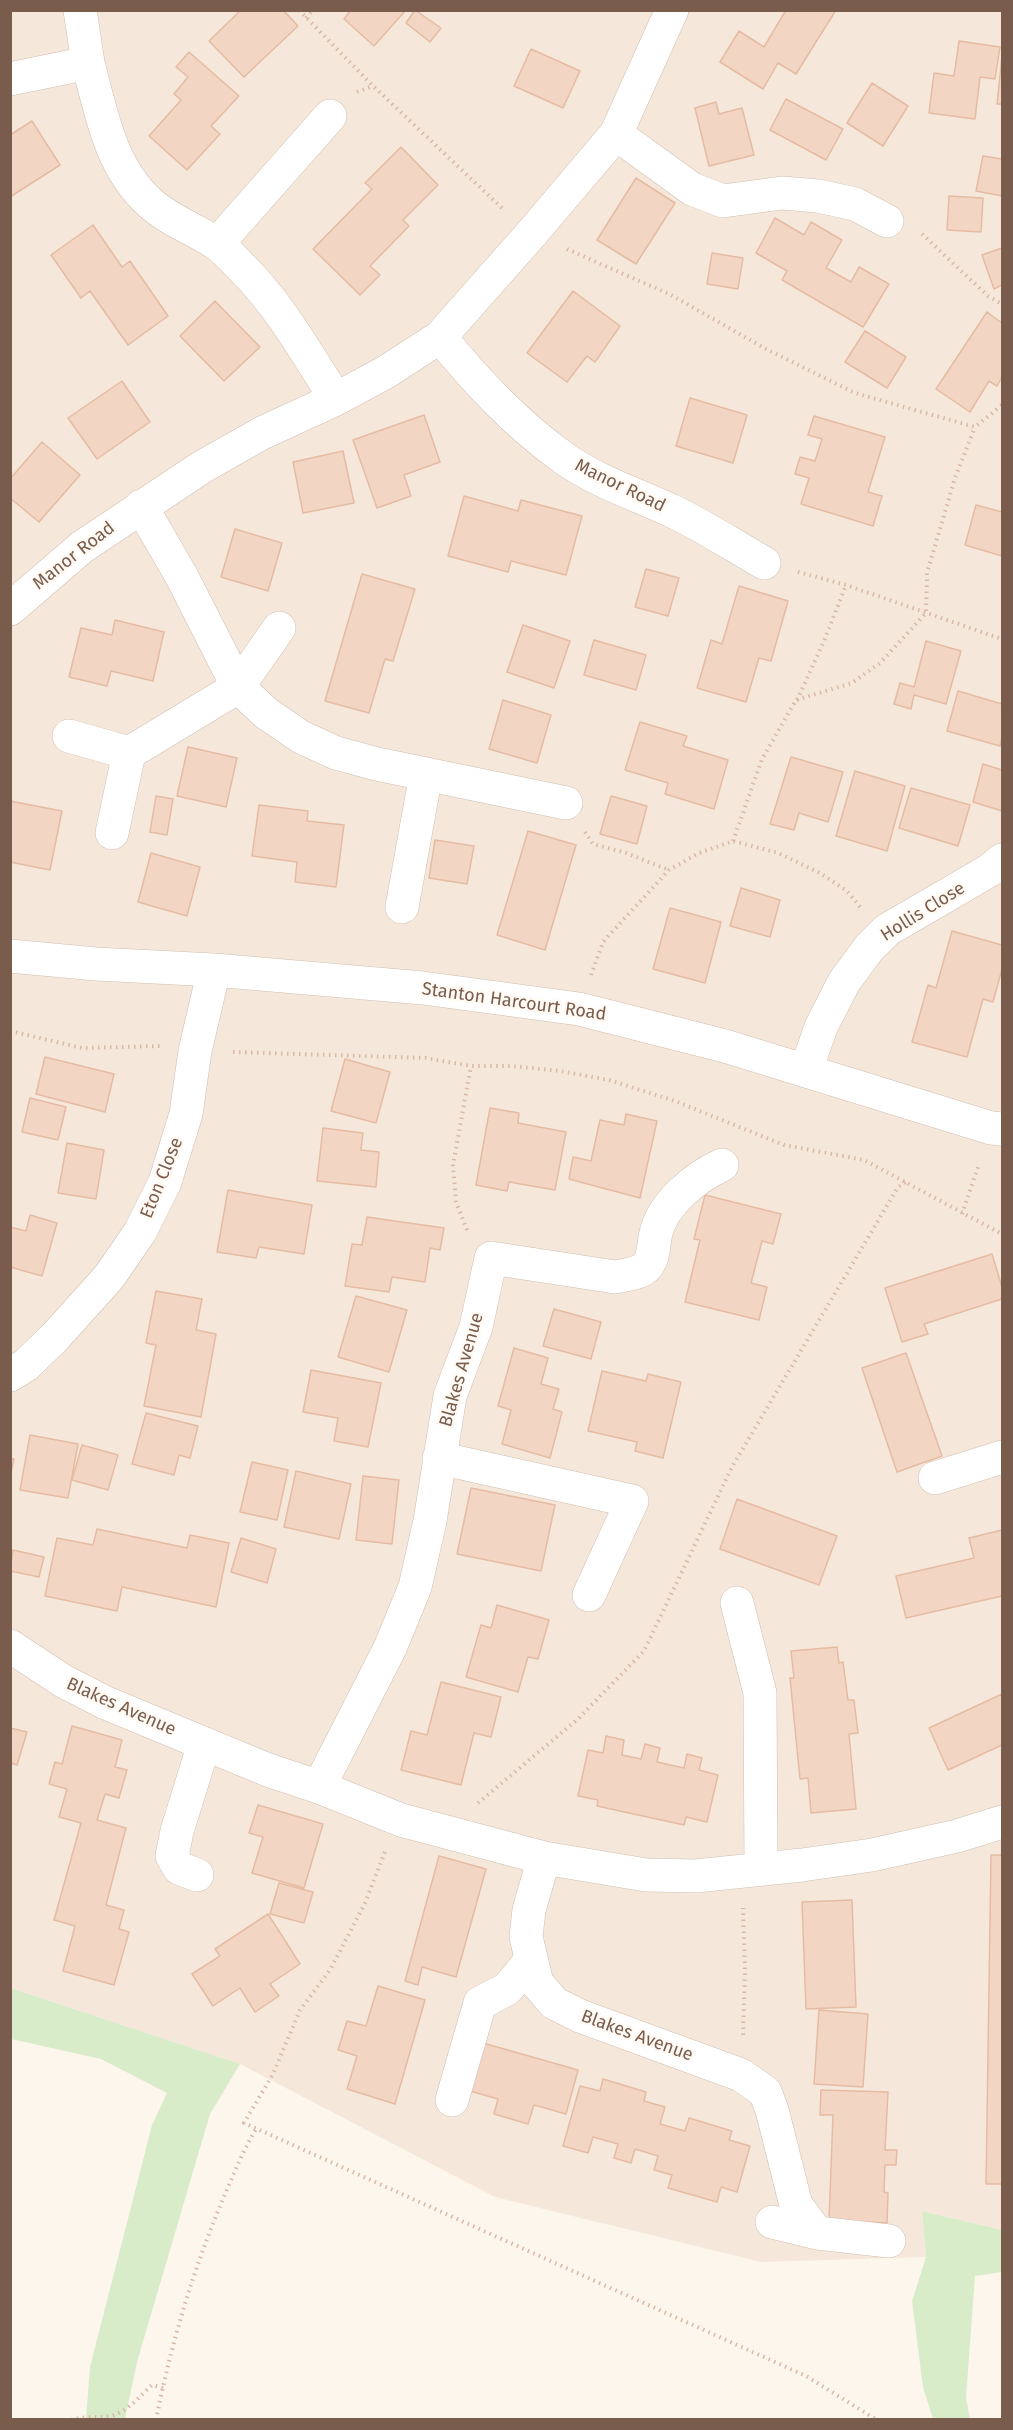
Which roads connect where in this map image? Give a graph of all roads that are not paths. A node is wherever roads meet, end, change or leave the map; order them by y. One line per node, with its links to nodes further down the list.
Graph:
1 (80, 10): 3 (street)
2 (672, 10): 6 (street, Manor Road)
3 (88, 63): 4 (street); 8 (street)
4 (10, 79)
5 (330, 116): 8 (street)
6 (616, 134): 7 (street); 9 (street, Manor Road)
7 (887, 221)
8 (217, 244): 10 (street)
9 (440, 337): 10 (street, Manor Road); 12 (street, Manor Road)
10 (336, 399): 11 (street, Manor Road)
11 (141, 506): 13 (street, Manor Road); 15 (street)
12 (764, 563)
13 (10, 609)
14 (279, 628): 15 (street)
15 (238, 687): 17 (street); 18 (street)
16 (69, 736): 17 (street)
17 (129, 753): 20 (street)
18 (426, 774): 19 (street); 22 (street)
19 (566, 803)
20 (112, 833)
21 (1002, 860): 25 (street, Hollis Close)
22 (402, 907)
23 (10, 956): 24 (street, Stanton Harcourt Road)
24 (214, 970): 25 (street, Stanton Harcourt Road); 28 (street, Eton Close)
25 (806, 1071): 26 (street, Stanton Harcourt Road)
26 (1002, 1129)
27 (722, 1165): 30 (street, Blakes Avenue)
28 (10, 1375)
29 (1002, 1457): 31 (street)
30 (439, 1458): 32 (street); 36 (street, Blakes Avenue)
31 (934, 1478)
32 (589, 1595)
33 (737, 1603): 39 (street)
34 (10, 1646): 35 (street, Blakes Avenue)
35 (204, 1744): 36 (street, Blakes Avenue); 40 (street)
36 (319, 1787): 38 (street, Blakes Avenue)
37 (1002, 1822): 39 (street, Blakes Avenue)
38 (544, 1858): 39 (street, Blakes Avenue); 41 (street, Blakes Avenue)
39 (751, 1870)
40 (197, 1875)
41 (531, 1960): 42 (street); 44 (street, Blakes Avenue)
42 (452, 2100)
43 (772, 2222): 44 (street)
44 (817, 2233): 45 (street)
45 (889, 2241)

